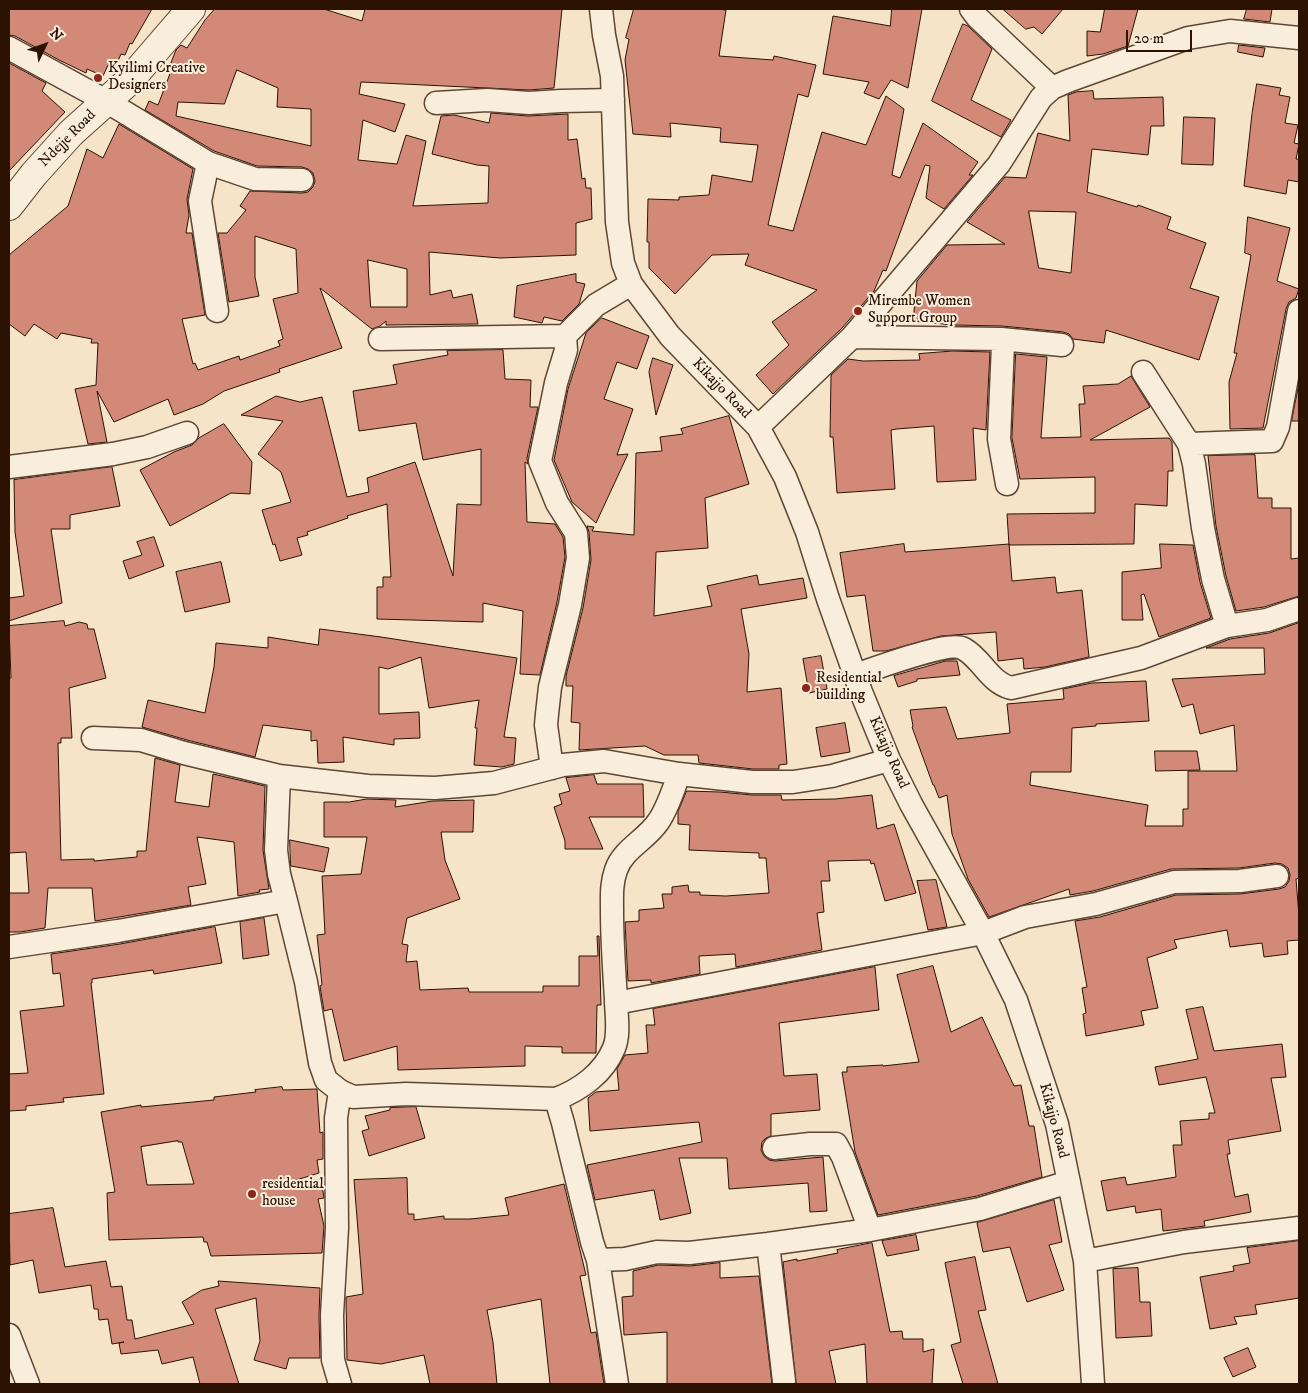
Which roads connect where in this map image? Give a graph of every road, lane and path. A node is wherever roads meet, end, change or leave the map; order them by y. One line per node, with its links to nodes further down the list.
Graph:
1 (191, 9): 8 (street, Ndejje Road)
2 (601, 9): 7 (street, Kikajjo Road)
3 (971, 9): 6 (street)
4 (1299, 38): 6 (street)
5 (9, 48): 8 (street)
6 (1052, 88): 17 (street)
7 (613, 100): 9 (street); 13 (street, Kikajjo Road)
8 (106, 101): 10 (street); 12 (street, Ndejje Road)
9 (436, 103)
10 (208, 163): 11 (street); 14 (street)
11 (302, 180)
12 (9, 206)
13 (631, 284): 16 (street); 22 (street, Kikajjo Road)
14 (217, 311)
15 (1299, 311): 24 (street)
16 (565, 336): 18 (street); 32 (street)
17 (852, 337): 19 (street); 22 (street)
18 (380, 339)
19 (1001, 339): 20 (street); 26 (street)
20 (1062, 345)
21 (1143, 372): 24 (street)
22 (758, 427): 29 (street, Kikajjo Road)
23 (187, 433): 25 (street)
24 (1189, 444): 28 (street)
25 (9, 467)
26 (1007, 484)
27 (1299, 609): 28 (street)
28 (1228, 626): 29 (street)
29 (855, 675): 31 (street, Kikajjo Road)
30 (93, 738): 34 (street)
31 (889, 760): 33 (street); 37 (street, Kikajjo Road)
32 (552, 768): 33 (street); 34 (street)
33 (679, 774): 39 (street)
34 (279, 776): 36 (street)
35 (1276, 876): 37 (street)
36 (286, 901): 38 (street); 40 (street)
37 (983, 933): 39 (street); 43 (street, Kikajjo Road)
38 (9, 947)
39 (616, 1004): 41 (street)
40 (340, 1091): 41 (street); 52 (street)
41 (556, 1099): 47 (street)
42 (774, 1148): 45 (street)
43 (1069, 1182): 45 (street); 48 (street, Kikajjo Road)
44 (1299, 1228): 48 (street)
45 (870, 1230): 46 (street)
46 (768, 1244): 47 (street); 50 (street)
47 (598, 1260): 53 (street)
48 (1086, 1261): 54 (street, Kikajjo Road)
49 (9, 1335): 51 (street)
50 (784, 1381)
51 (28, 1384)
52 (340, 1384)
53 (617, 1384)
54 (1093, 1384)

